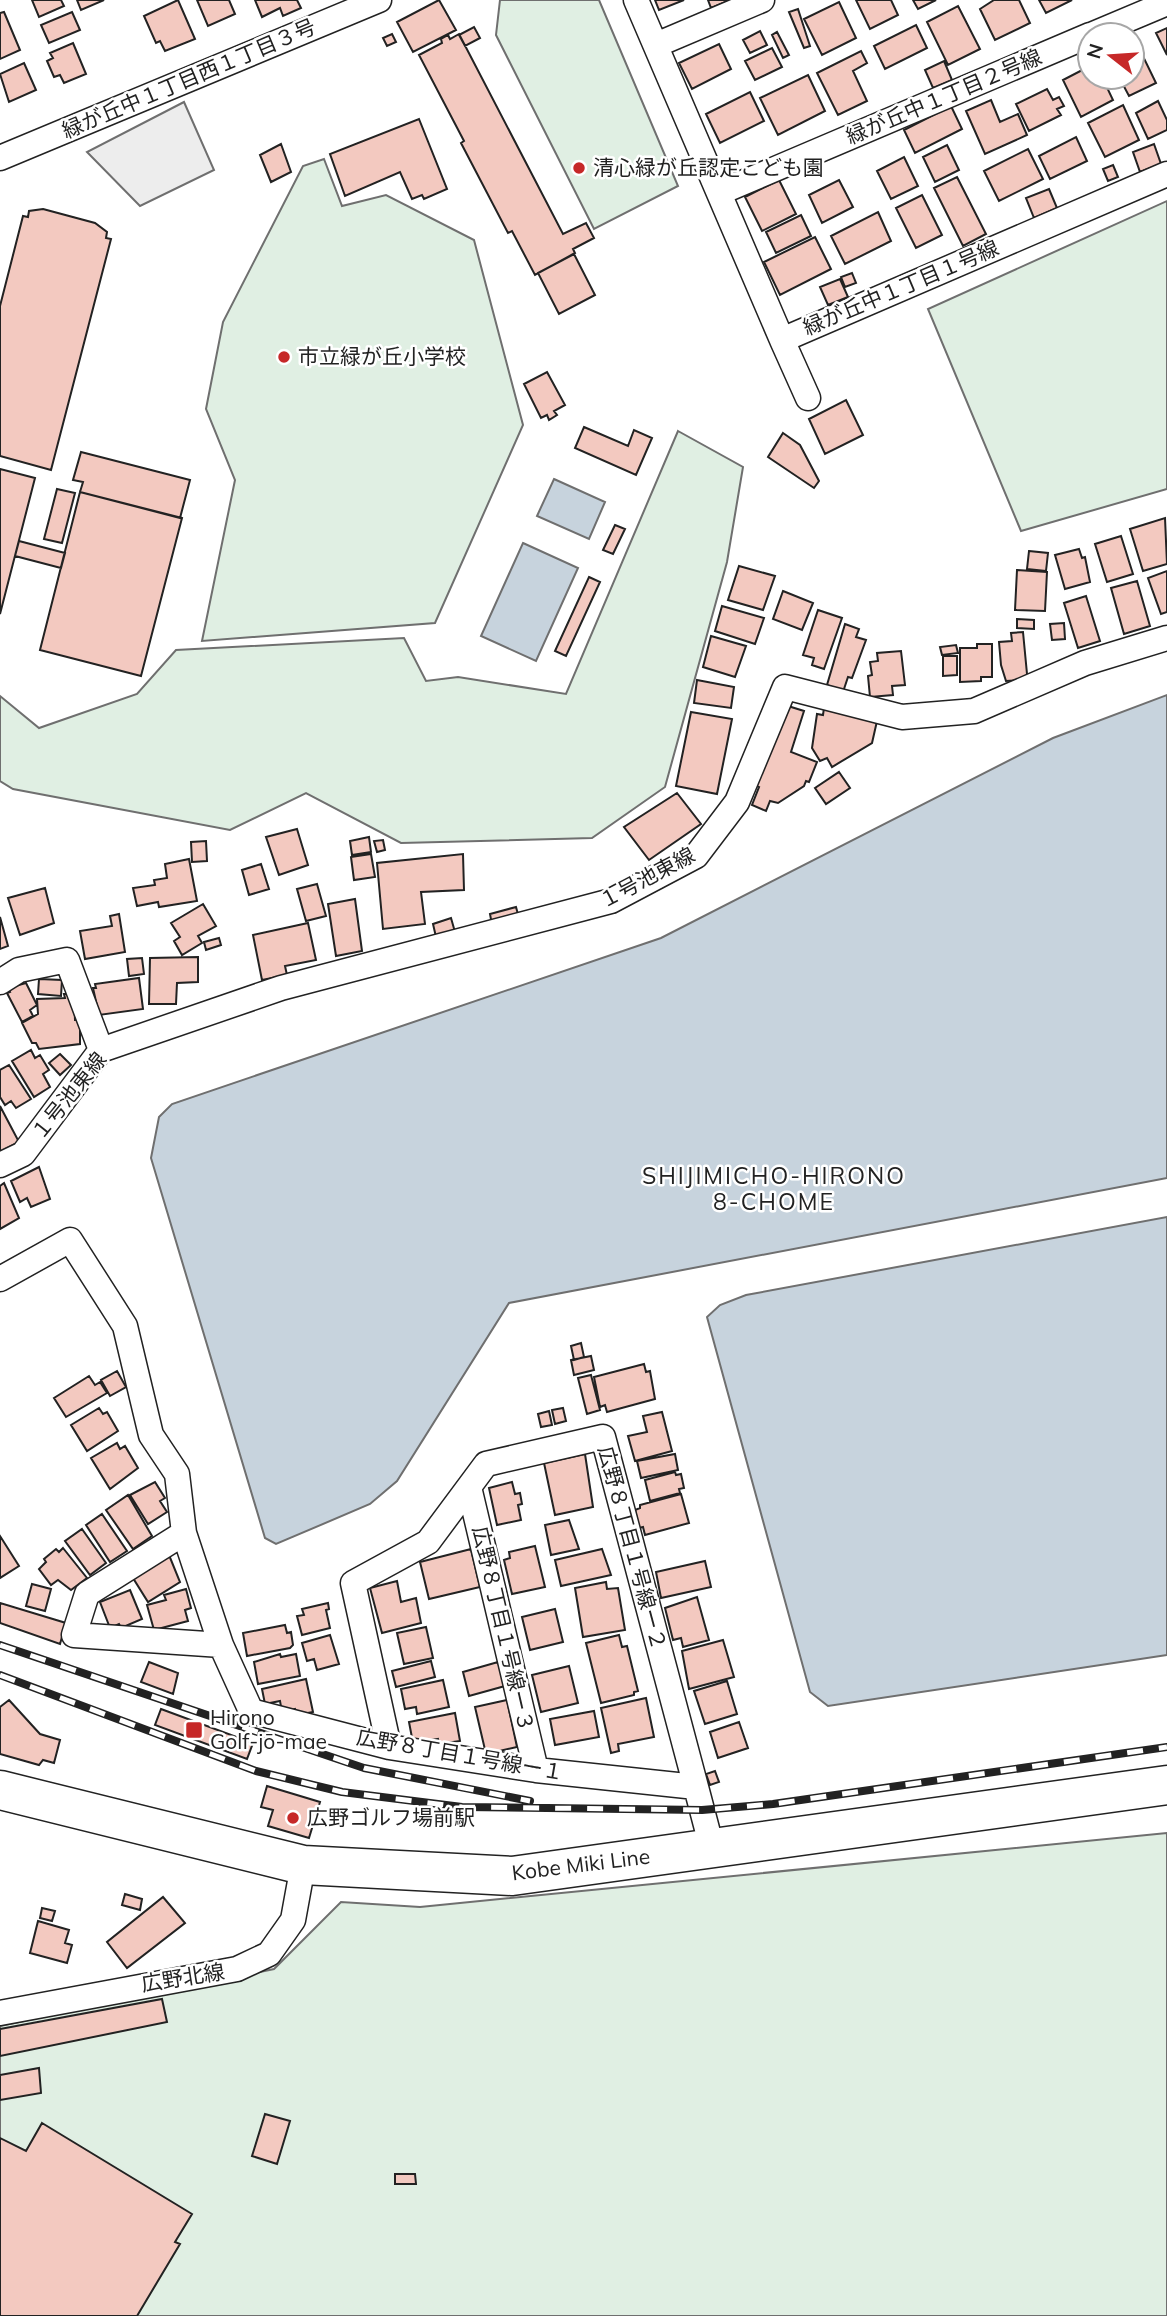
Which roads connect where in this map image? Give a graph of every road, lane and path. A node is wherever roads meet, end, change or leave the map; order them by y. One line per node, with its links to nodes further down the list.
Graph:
1 (379, 0): 8 (street, 緑が丘中１丁目西１丁目３号)
2 (636, 0): 7 (street, 緑が丘中１丁目１号線)
3 (762, 0): 7 (street)
4 (1167, 3): 5 (street, 緑が丘中１丁目２号線)
5 (1124, 21)
6 (1076, 41): 10 (street, 緑が丘中１丁目２号線)
7 (656, 45): 10 (street, 緑が丘中１丁目１号線)
8 (0, 158)
9 (1167, 174): 11 (street, 緑が丘中１丁目１号線)
10 (722, 192): 11 (street, 緑が丘中１丁目１号線)
11 (782, 340): 12 (street)
12 (808, 398)
13 (1167, 638): 15 (street, １号池東線)
14 (0, 982): 15 (street)
15 (101, 1050): 16 (street, １号池東線)
16 (0, 1165)
17 (0, 1279): 19 (street, 広野８丁目１号線ー１)
18 (469, 1487): 21 (street, 広野８丁目１号線ー２); 22 (street, 広野８丁目１号線ー３); 24 (street, 広野８丁目１号線ー２)
19 (184, 1533): 20 (street, 広野８丁目１号線ー１); 20 (street)
20 (222, 1645): 21 (street, 広野８丁目１号線ー１)
21 (389, 1747): 22 (street, 広野８丁目１号線ー１)
22 (536, 1770): 24 (street, 広野８丁目１号線ー１)
23 (1167, 1785): 26 (main road, Kobe Miki Line)
24 (696, 1787): 26 (street)
25 (0, 1790): 27 (main road, Kobe Miki Line)
26 (712, 1848): 27 (main road, Kobe Miki Line)
27 (303, 1865): 28 (street, 広野北線)
28 (0, 2013)

